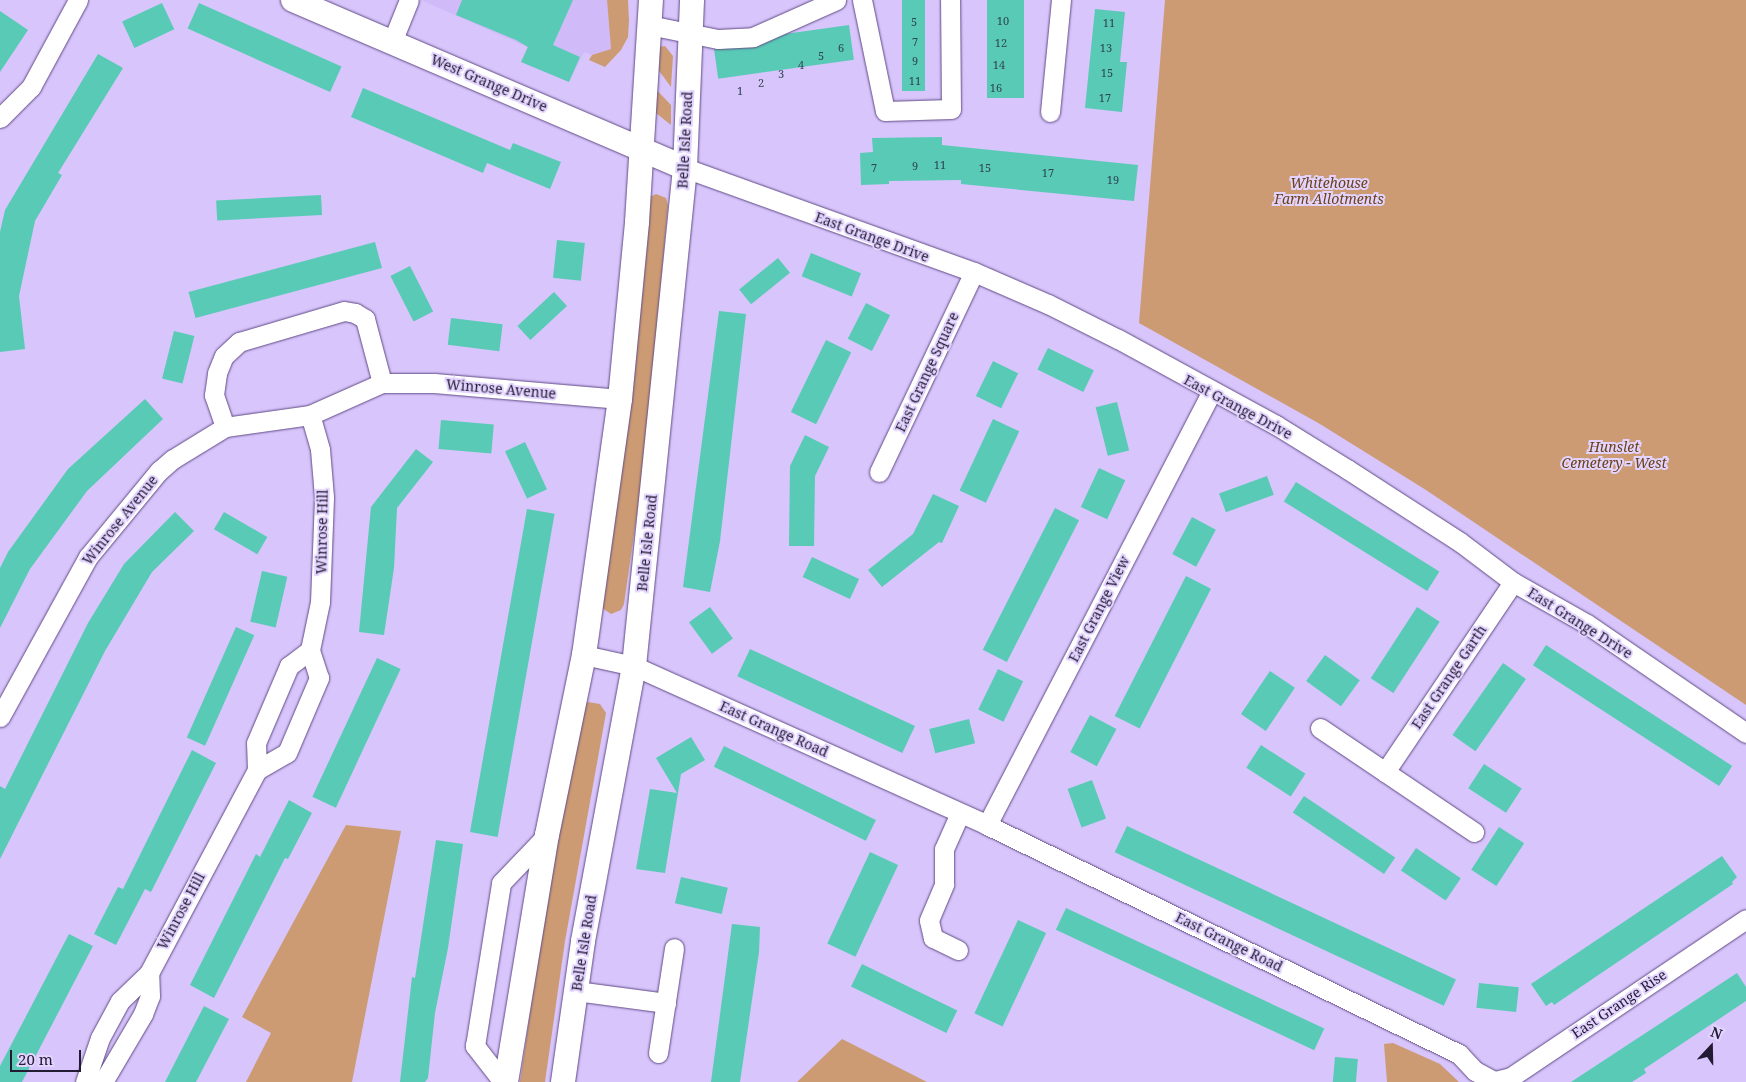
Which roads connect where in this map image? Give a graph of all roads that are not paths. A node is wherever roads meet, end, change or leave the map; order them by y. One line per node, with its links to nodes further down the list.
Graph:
1 (78, 0): 14 (street)
2 (293, 0): 12 (street, West Grange Drive)
3 (409, 0): 12 (street)
4 (651, 0): 10 (street)
5 (692, 0): 11 (street, Belle Isle Road)
6 (836, 0): 11 (street)
7 (862, 0): 8 (street)
8 (950, 0)
9 (1061, 0): 13 (street)
10 (649, 25): 11 (street); 15 (street)
11 (690, 32): 16 (street, Belle Isle Road)
12 (392, 42): 15 (street, West Grange Drive)
13 (1050, 112)
14 (0, 118)
15 (641, 148): 16 (street, West Grange Drive); 20 (street)
16 (685, 168): 17 (street, East Grange Drive); 27 (street, Belle Isle Road)
17 (974, 272): 19 (street, East Grange Drive); 23 (street, East Grange Square)
18 (382, 383): 20 (street, Winrose Avenue); 21 (street, Winrose Avenue); 22 (street)
19 (1211, 393): 24 (street, East Grange Drive); 34 (street, East Grange View)
20 (620, 399): 26 (street)
21 (310, 414): 22 (street, Winrose Avenue); 25 (street, Winrose Hill)
22 (225, 427): 28 (street, Winrose Avenue)
23 (879, 472)
24 (1513, 582): 30 (street, East Grange Drive); 32 (street, East Grange Garth)
25 (310, 650): 31 (street, Winrose Hill); 31 (street, Winrose Hill)
26 (584, 654): 27 (street, East Grange Road); 36 (street)
27 (634, 666): 33 (street, East Grange Road); 41 (street, Belle Isle Road)
28 (0, 717)
29 (1320, 728): 32 (street)
30 (1746, 733)
31 (256, 770): 40 (street, Winrose Hill)
32 (1385, 772): 35 (street)
33 (960, 813): 34 (street, East Grange Road); 39 (street)
34 (987, 825): 44 (street, East Grange Road)
35 (1474, 832)
36 (547, 835): 47 (street); 47 (street)
37 (1746, 920): 44 (street, East Grange Rise)
38 (674, 948): 42 (street)
39 (958, 950)
40 (148, 973): 45 (street, Winrose Hill); 46 (street)
41 (576, 991): 42 (street); 48 (street, Belle Isle Road)
42 (666, 1003): 43 (street)
43 (658, 1053)
44 (1492, 1081)
45 (85, 1082)
46 (103, 1082)
47 (505, 1082)
48 (563, 1082)

